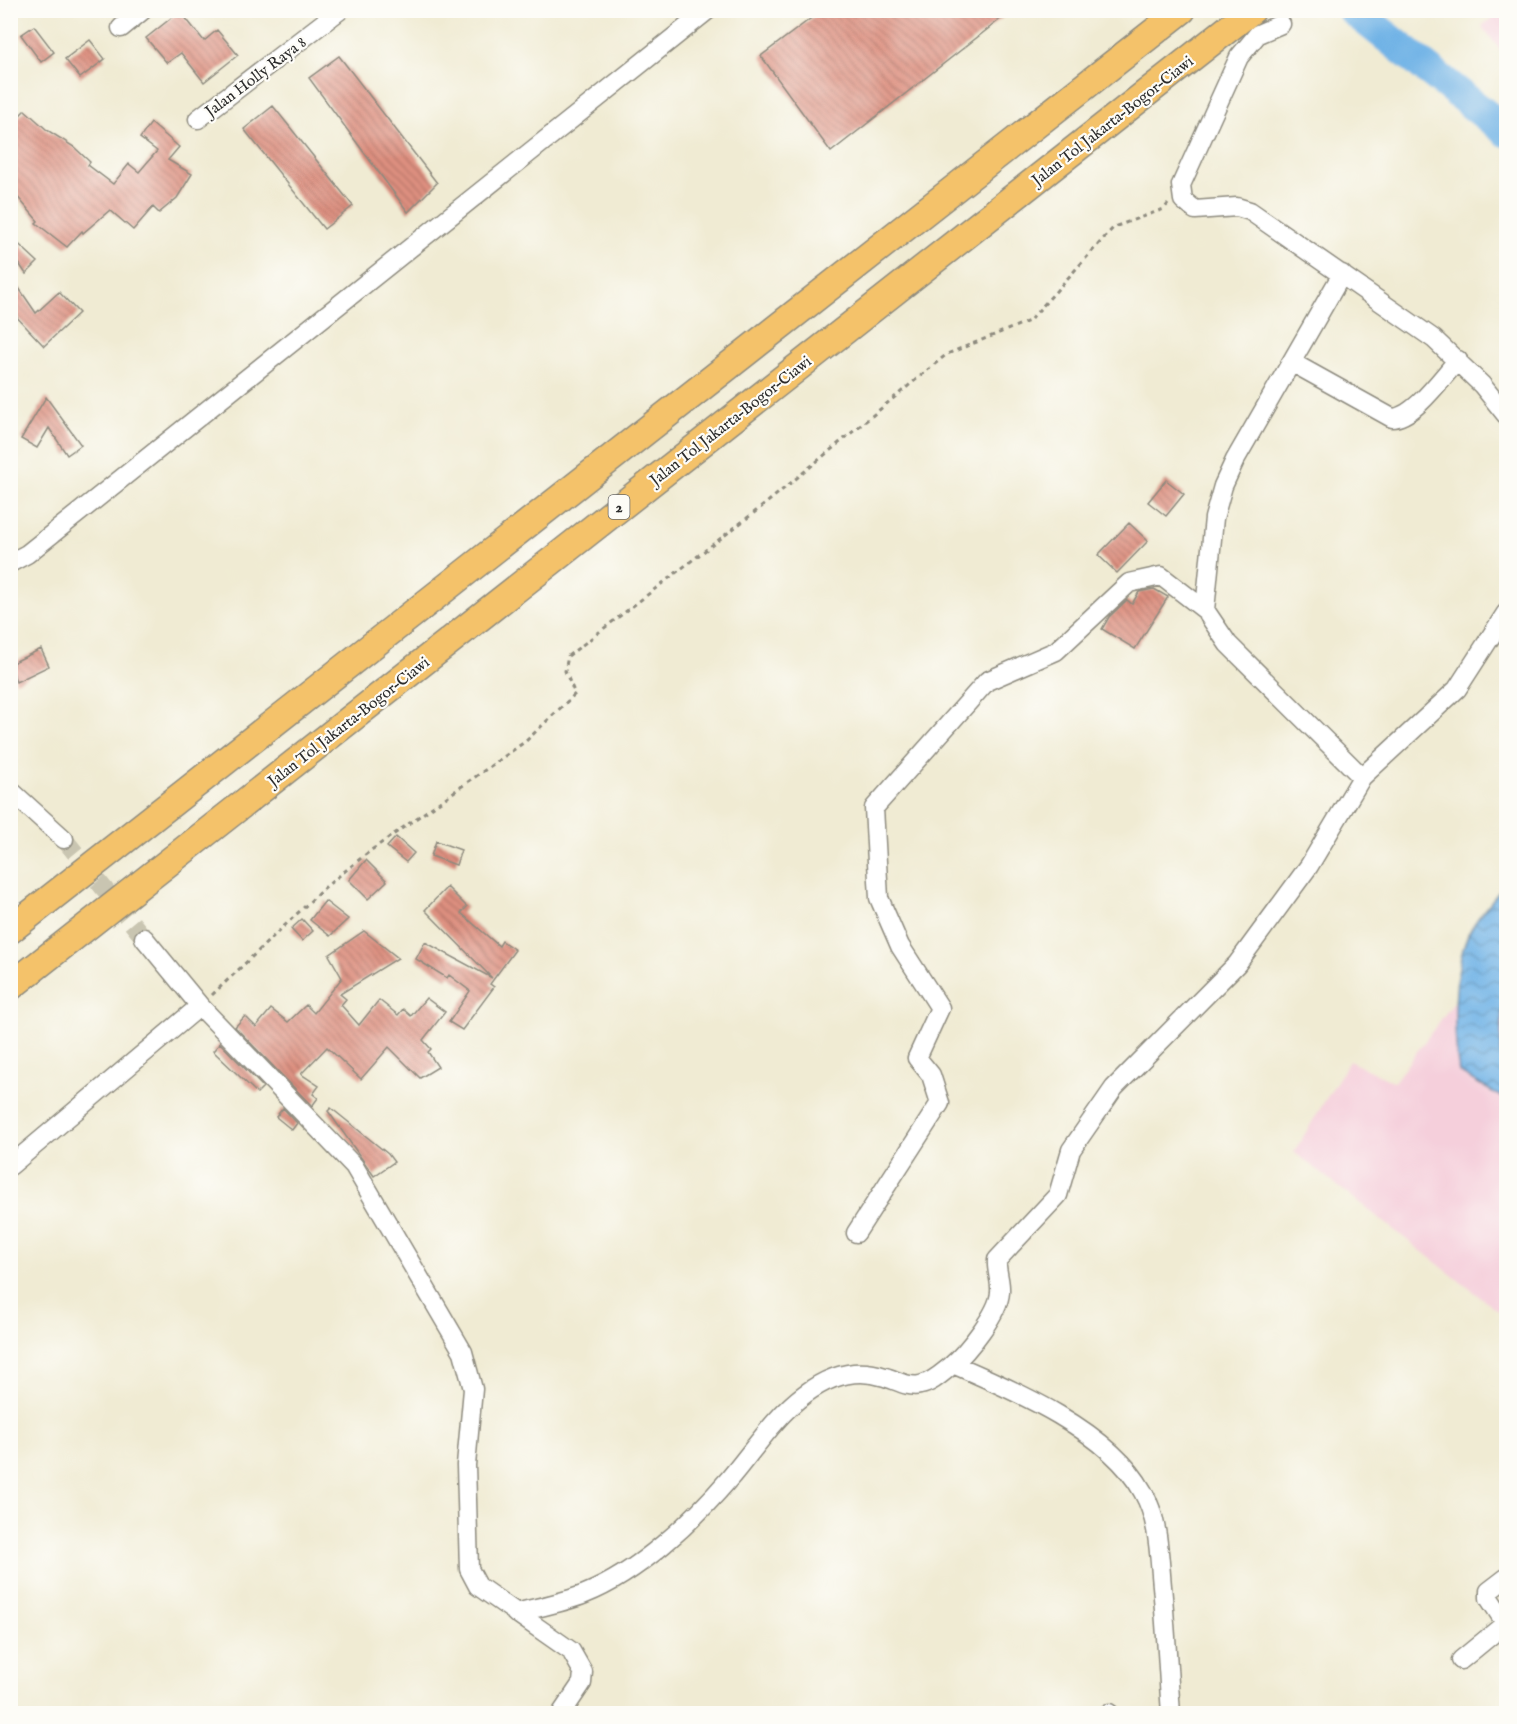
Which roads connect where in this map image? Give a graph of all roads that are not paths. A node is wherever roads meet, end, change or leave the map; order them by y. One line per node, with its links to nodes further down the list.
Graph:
1 (143, 10): 7 (street)
2 (340, 10): 8 (street, Jalan Holly Raya 8)
3 (708, 10): 13 (street)
4 (1182, 10): 19 (highway)
5 (1252, 10): 21 (highway, Jalan Tol Jakarta–Bogor–Ciawi / 2)
6 (1281, 24): 9 (street)
7 (121, 28)
8 (198, 119)
9 (1342, 274): 10 (street); 11 (street)
10 (1458, 360): 11 (street); 12 (street)
11 (1293, 363): 14 (street)
12 (1506, 415)
13 (10, 563)
14 (1205, 610): 16 (street); 24 (street)
15 (1506, 613): 16 (street)
16 (1362, 777): 25 (street)
17 (10, 790): 18 (street)
18 (64, 839)
19 (10, 930)
20 (144, 938): 22 (street)
21 (10, 987)
22 (200, 1006): 23 (street); 27 (street)
23 (10, 1166)
24 (856, 1233)
25 (953, 1364): 27 (street); 31 (street)
26 (1506, 1578): 28 (street)
27 (515, 1613): 30 (street)
28 (1506, 1623): 29 (street)
29 (1461, 1660)
30 (561, 1713)
31 (1171, 1713)

